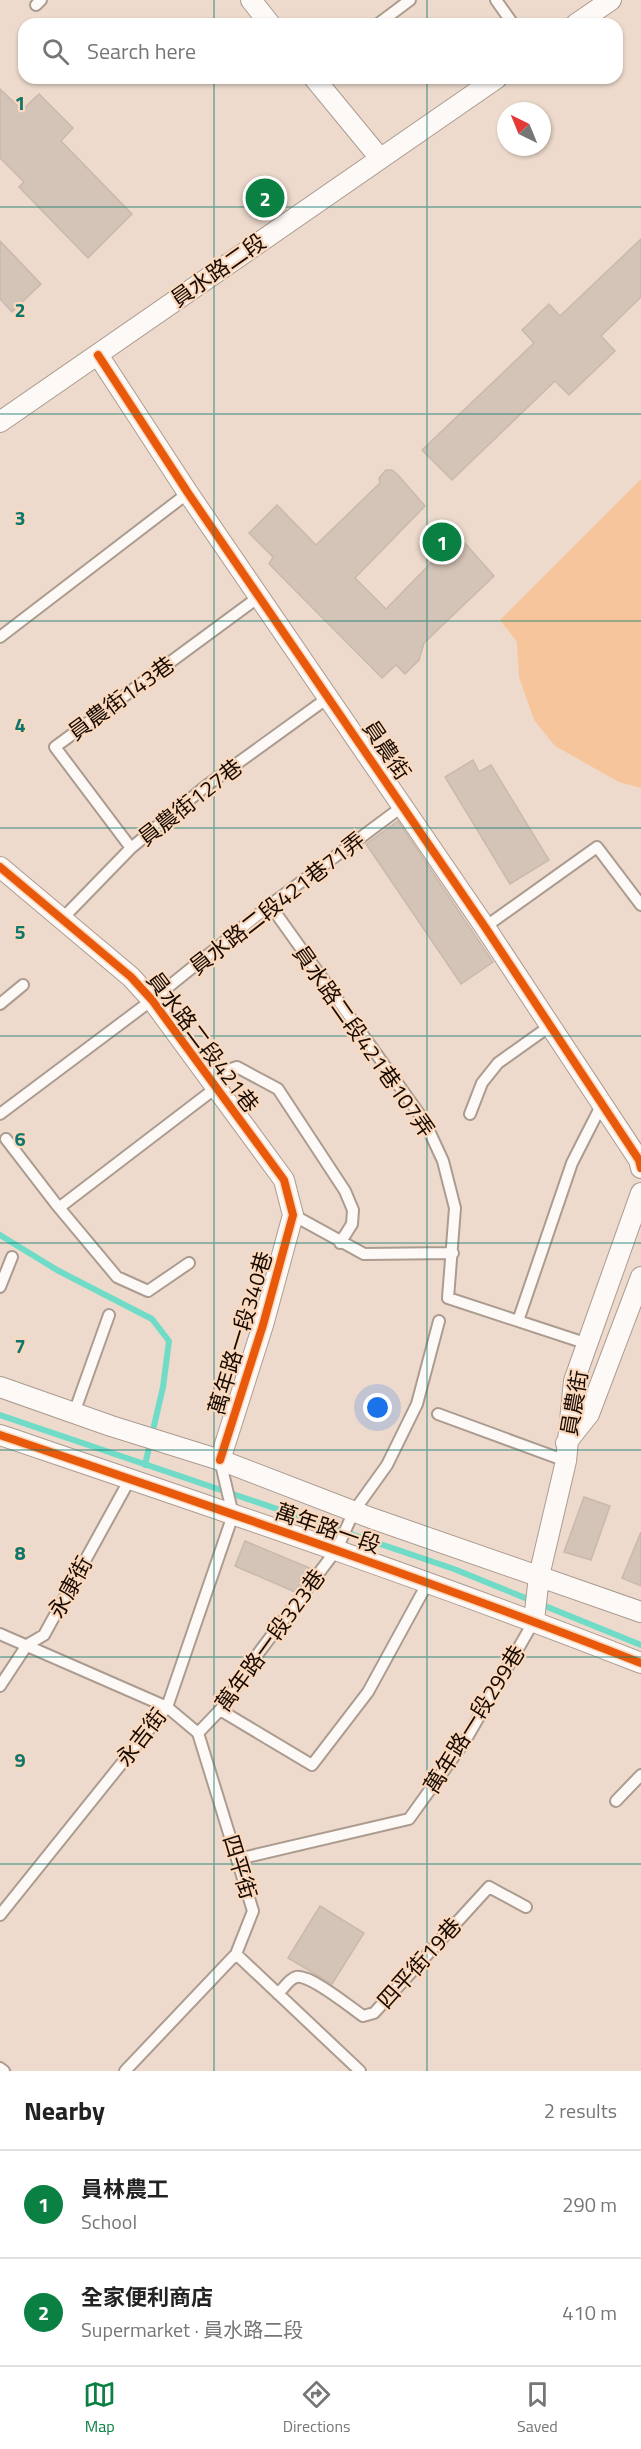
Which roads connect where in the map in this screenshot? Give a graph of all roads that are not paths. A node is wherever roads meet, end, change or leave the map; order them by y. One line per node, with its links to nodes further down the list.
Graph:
1 (250, 0): 5 (street)
2 (410, 0): 6 (lane)
3 (496, 0): 7 (lane)
4 (611, 0): 8 (street)
5 (265, 18)
6 (386, 18)
7 (509, 18)
8 (585, 18)
9 (319, 84): 11 (street)
10 (488, 84): 11 (street, 員水路二段)
11 (380, 157): 12 (street, 員水路二段)
12 (98, 355): 13 (street, 員水路二段); 14 (street, 員農街)
13 (0, 422)
14 (188, 493): 15 (street, 員農街); 16 (lane)
15 (260, 596): 17 (street, 員農街); 19 (lane, 員農街143巷)
16 (0, 637)
17 (328, 697): 18 (street, 員農街); 19 (lane, 員農街127巷)
18 (403, 806): 21 (lane, 員水路二段421巷71弄); 24 (street, 員農街)
19 (131, 848): 23 (lane, 員農街127巷)
20 (0, 867): 23 (street, 員水路二段421巷)
21 (270, 905): 26 (lane, 員水路二段421巷71弄); 40 (lane, 員水路二段421巷107弄)
22 (641, 905): 24 (lane)
23 (62, 919): 26 (street, 員水路二段421巷)
24 (485, 927): 28 (street, 員農街)
25 (23, 985): 27 (lane)
26 (152, 1000): 29 (street, 員水路二段421巷); 32 (lane, 員水路二段421巷71弄)
27 (0, 1004)
28 (550, 1026): 31 (street, 員農街); 33 (lane)
29 (217, 1087): 37 (lane); 38 (street, 員水路二段421巷); 39 (lane)
30 (0, 1099): 32 (lane)
31 (602, 1104): 35 (street, 員農街); 47 (lane)
32 (5, 1111)
33 (470, 1114)
34 (6, 1139): 37 (lane)
35 (640, 1162)
36 (641, 1192): 48 (street, 員農街)
37 (60, 1207): 42 (lane)
38 (293, 1215): 39 (lane); 54 (street, 萬年路一段340巷)
39 (340, 1243): 40 (lane)
40 (453, 1253): 47 (lane, 員水路二段421巷107弄)
41 (12, 1257): 44 (lane)
42 (189, 1263)
43 (641, 1277): 53 (street)
44 (0, 1287)
45 (109, 1315): 50 (lane)
46 (439, 1321): 56 (lane, 萬年路一段323巷)
47 (518, 1321): 48 (lane)
48 (588, 1344): 53 (street, 員農街)
49 (0, 1387): 50 (street, 萬年路一段)
50 (74, 1413): 54 (street, 萬年路一段)
51 (438, 1414): 53 (lane)
52 (0, 1435): 55 (street, 萬年路一段)
53 (566, 1452): 59 (street, 員農街)
54 (220, 1460): 56 (street, 萬年路一段); 57 (lane)
55 (130, 1479): 57 (street, 萬年路一段); 64 (lane, 永康街)
56 (354, 1511): 58 (lane, 萬年路一段323巷); 59 (street, 萬年路一段)
57 (234, 1515): 58 (street, 萬年路一段); 67 (lane, 永吉街)
58 (337, 1549): 60 (street, 萬年路一段); 68 (lane, 萬年路一段323巷)
59 (539, 1575): 61 (street, 萬年路一段); 62 (street, 員農街)
60 (427, 1584): 62 (street, 萬年路一段); 68 (lane)
61 (641, 1612)
62 (534, 1621): 65 (street, 萬年路一段); 72 (lane, 萬年路一段299巷)
63 (0, 1634): 64 (lane)
64 (27, 1645): 66 (lane, 永康街); 67 (lane)
65 (641, 1663)
66 (0, 1686)
67 (167, 1707): 69 (lane); 74 (lane, 永吉街)
68 (220, 1710): 69 (lane, 萬年路一段323巷)
69 (198, 1733): 72 (lane, 四平街)
70 (641, 1775): 71 (lane)
71 (616, 1801)
72 (238, 1859): 75 (lane, 四平街)
73 (526, 1907): 76 (lane, 四平街19巷)
74 (0, 1915)
75 (236, 1954): 76 (lane); 79 (lane, 四平街)
76 (279, 1994): 80 (lane)
77 (0, 2068): 78 (lane)
78 (4, 2071)
79 (125, 2071)
80 (360, 2071)

